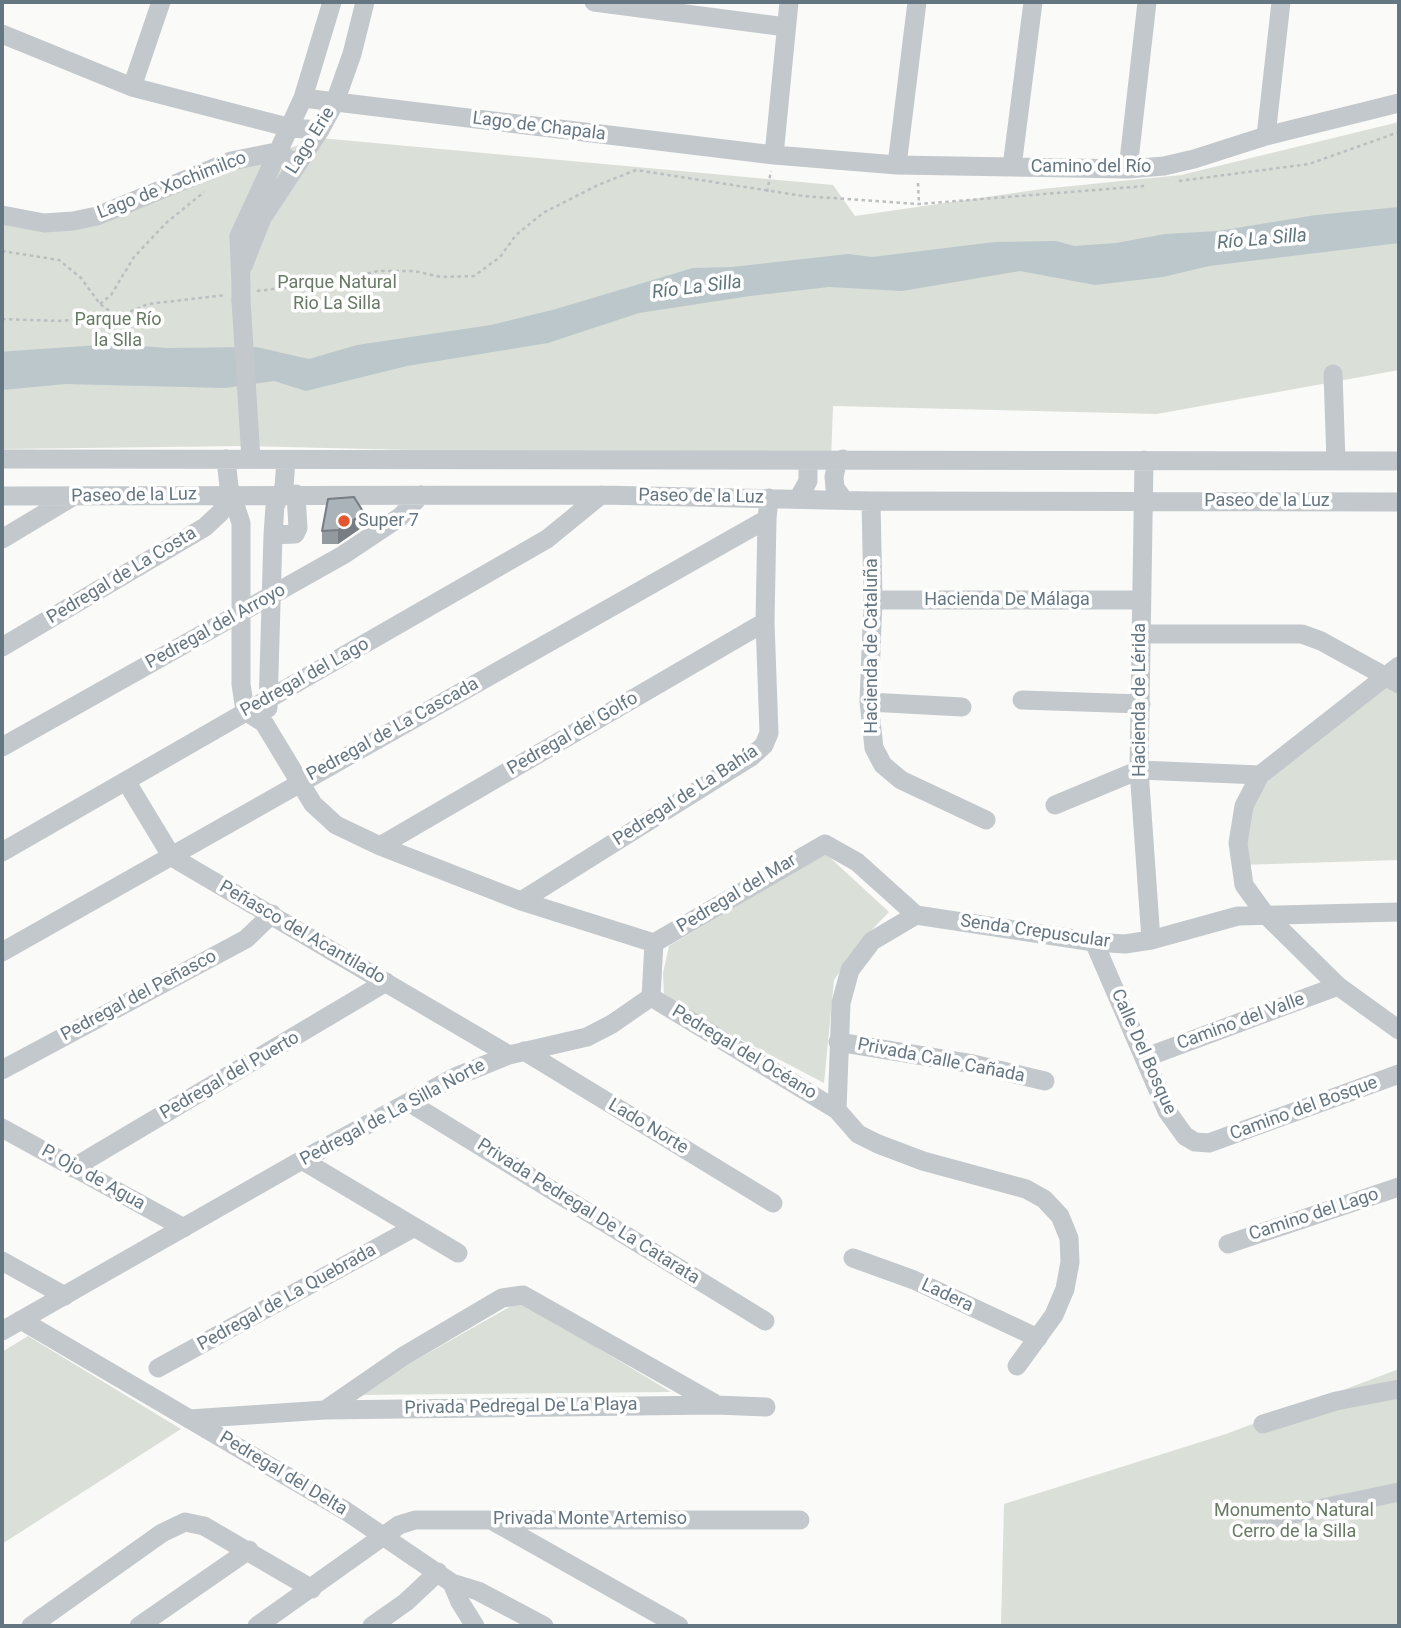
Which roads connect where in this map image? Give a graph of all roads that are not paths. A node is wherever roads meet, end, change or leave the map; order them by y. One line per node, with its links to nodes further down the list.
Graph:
1 (161, 2): 12 (street)
2 (332, 2): 13 (street, Lago Erie)
3 (365, 2): 14 (street, Lago Erie)
4 (594, 2): 10 (street)
5 (789, 2): 10 (street)
6 (917, 2): 22 (street)
7 (1033, 2): 23 (street)
8 (1147, 2): 24 (street)
9 (1281, 2): 18 (street)
10 (786, 27): 20 (street)
11 (2, 34): 12 (street)
12 (131, 87): 16 (street)
13 (303, 98): 14 (street, Lago de Chapala); 16 (street, Lago Erie)
14 (334, 102): 17 (street, Lago Erie); 20 (street, Lago de Chapala)
15 (1399, 103): 18 (street, Camino del Río)
16 (291, 128): 17 (street); 19 (street, Lago Erie)
17 (320, 130): 21 (street, Lago Erie)
18 (1266, 136): 24 (street, Camino del Río)
19 (276, 152): 21 (street); 25 (street, Lago de Xochimilco); 26 (street, Lago Erie)
20 (774, 155): 22 (street, Camino del Río)
21 (298, 164): 26 (street, Lago Erie)
22 (905, 165): 23 (street, Camino del Río)
23 (1012, 167): 24 (street, Camino del Río)
24 (1128, 169)
25 (2, 215)
26 (240, 293): 28 (street)
27 (1333, 374): 35 (street)
28 (251, 453): 29 (street, Paseo de la Luz); 32 (street, Paseo de la Luz)
29 (226, 458): 30 (street, Paseo de la Luz); 37 (street)
30 (2, 459)
31 (843, 459): 33 (street, Paseo de la Luz); 34 (street, Paseo de la Luz); 45 (street)
32 (286, 460): 34 (street, Paseo de la Luz); 38 (street)
33 (1144, 460): 35 (street, Paseo de la Luz); 46 (street, Hacienda de Lérida)
34 (808, 461): 44 (street)
35 (1336, 461): 36 (street, Paseo de la Luz)
36 (1399, 461)
37 (231, 494): 38 (street, Paseo de la Luz); 42 (street, Paseo de la Luz); 54 (street); 57 (street, Pedregal de La Costa)
38 (288, 494): 39 (street, Paseo de la Luz); 51 (street)
39 (421, 495): 40 (street, Paseo de la Luz); 51 (street, Pedregal del Arroyo)
40 (601, 495): 43 (street, Paseo de la Luz); 59 (street, Pedregal del Lago)
41 (2, 496): 42 (street, Paseo de la Luz)
42 (72, 497): 50 (street)
43 (769, 498): 44 (street, Paseo de la Luz); 49 (street)
44 (798, 499): 45 (street, Paseo de la Luz)
45 (844, 500): 47 (street, Paseo de la Luz)
46 (1141, 500): 47 (street, Paseo de la Luz); 48 (street, Paseo de la Luz); 53 (street, Hacienda de Lérida)
47 (871, 501): 52 (street, Hacienda de Cataluña)
48 (1399, 502)
49 (767, 519): 55 (street, Pedregal de La Bahía); 70 (street, Pedregal de La Cascada)
50 (2, 539)
51 (271, 596): 54 (street, Pedregal del Arroyo); 59 (street)
52 (873, 600): 53 (street, Hacienda De Málaga); 61 (street, Hacienda de Cataluña)
53 (1140, 600): 56 (street, Hacienda de Lérida)
54 (240, 613): 64 (street); 66 (street, Pedregal del Arroyo)
55 (765, 622): 73 (street, Pedregal del Golfo); 76 (street, Pedregal de La Bahía)
56 (1140, 634): 58 (street); 62 (street, Hacienda de Lérida)
57 (2, 647)
58 (1395, 676): 68 (street)
59 (270, 699): 64 (street, Pedregal del Lago); 65 (street)
60 (1023, 700): 62 (street)
61 (869, 702): 63 (street); 72 (street, Hacienda de Cataluña)
62 (1141, 704): 67 (street, Hacienda de Lérida)
63 (962, 707)
64 (245, 711): 65 (street); 69 (street, Pedregal del Lago)
65 (264, 723): 70 (street)
66 (2, 747)
67 (1139, 770): 68 (street); 71 (street); 81 (street, Hacienda de Lérida)
68 (1260, 775): 79 (street)
69 (126, 781): 74 (street, Pedregal del Lago); 75 (street, Peñasco del Acantilado)
70 (300, 783): 73 (street); 75 (street, Pedregal de La Cascada)
71 (1055, 805)
72 (986, 820)
73 (380, 846): 76 (street)
74 (2, 852)
75 (172, 857): 78 (street, Peñasco del Acantilado); 84 (street, Pedregal de La Cascada)
76 (521, 901): 83 (street)
77 (1399, 912): 79 (street, Senda Crepuscular)
78 (272, 914): 85 (street, Peñasco del Acantilado); 92 (street, Pedregal del Peñasco)
79 (1265, 914): 81 (street, Senda Crepuscular); 86 (street)
80 (916, 915): 82 (street, Senda Crepuscular); 83 (street, Pedregal del Mar); 89 (street, Pedregal del Océano)
81 (1151, 940): 82 (street, Senda Crepuscular)
82 (1094, 942): 91 (street, Calle Del Bosque)
83 (654, 943): 87 (street)
84 (2, 952)
85 (386, 982): 90 (street, Peñasco del Acantilado); 100 (street, Pedregal del Puerto)
86 (1338, 986): 88 (street); 91 (street, Camino del Valle)
87 (651, 997): 90 (street, Pedregal de La Silla Norte); 96 (street, Pedregal del Océano)
88 (1396, 1025)
89 (838, 1041): 94 (street, Privada Calle Cañada); 96 (street, Pedregal del Océano)
90 (516, 1053): 95 (street, Pedregal de La Silla Norte); 102 (street, Lado Norte)
91 (1144, 1058): 98 (street, Calle Del Bosque)
92 (2, 1070)
93 (1399, 1074): 98 (street, Camino del Bosque)
94 (1045, 1081)
95 (410, 1102): 99 (street, Pedregal de La Silla Norte); 111 (street, Privada Pedregal De La Catarata)
96 (837, 1110): 113 (street, Pedregal del Océano)
97 (2, 1128): 100 (street, P. Ojo de Agua)
98 (1209, 1143)
99 (302, 1160): 103 (street); 104 (street, Pedregal de La Silla Norte)
100 (73, 1168): 104 (street, P. Ojo de Agua)
101 (1399, 1187): 105 (street, Camino del Lago)
102 (773, 1203)
103 (415, 1227): 106 (street); 115 (street, Pedregal de La Quebrada)
104 (184, 1228): 109 (street, Pedregal de La Silla Norte)
105 (1228, 1244)
106 (458, 1253)
107 (853, 1258): 113 (street, Ladera)
108 (2, 1261): 109 (street)
109 (65, 1296): 110 (street, Pedregal de La Silla Norte)
110 (21, 1320): 112 (street, Pedregal de La Silla Norte); 120 (street, Pedregal del Delta)
111 (765, 1321)
112 (2, 1331)
113 (1038, 1338): 114 (street, Pedregal del Océano)
114 (1017, 1366)
115 (158, 1368)
116 (1399, 1389): 121 (street)
117 (716, 1405): 118 (street, Privada Pedregal De La Playa); 119 (street, Privada Pedregal De La Playa); 119 (street, Privada Pedregal De La Playa)
118 (766, 1407)
119 (325, 1410): 120 (street, Privada Pedregal De La Playa)
120 (189, 1419): 126 (street, Pedregal del Delta)
121 (1263, 1424)
122 (1399, 1492): 125 (street)
123 (490, 1519): 124 (street, Privada Monte Artemiso); 126 (street, Privada Monte Artemiso); 136 (street)
124 (800, 1520)
125 (1260, 1521)
126 (384, 1536): 128 (street, Pedregal del Delta); 129 (street, Privada Monte Artemiso)
127 (249, 1550): 129 (street); 130 (street); 131 (street)
128 (445, 1577): 133 (street); 134 (street); 135 (street, Pedregal del Delta)
129 (312, 1589): 132 (street, Privada Monte Artemiso)
130 (31, 1626)
131 (139, 1626)
132 (257, 1626)
133 (372, 1626)
134 (475, 1626)
135 (544, 1626)
136 (679, 1626)

